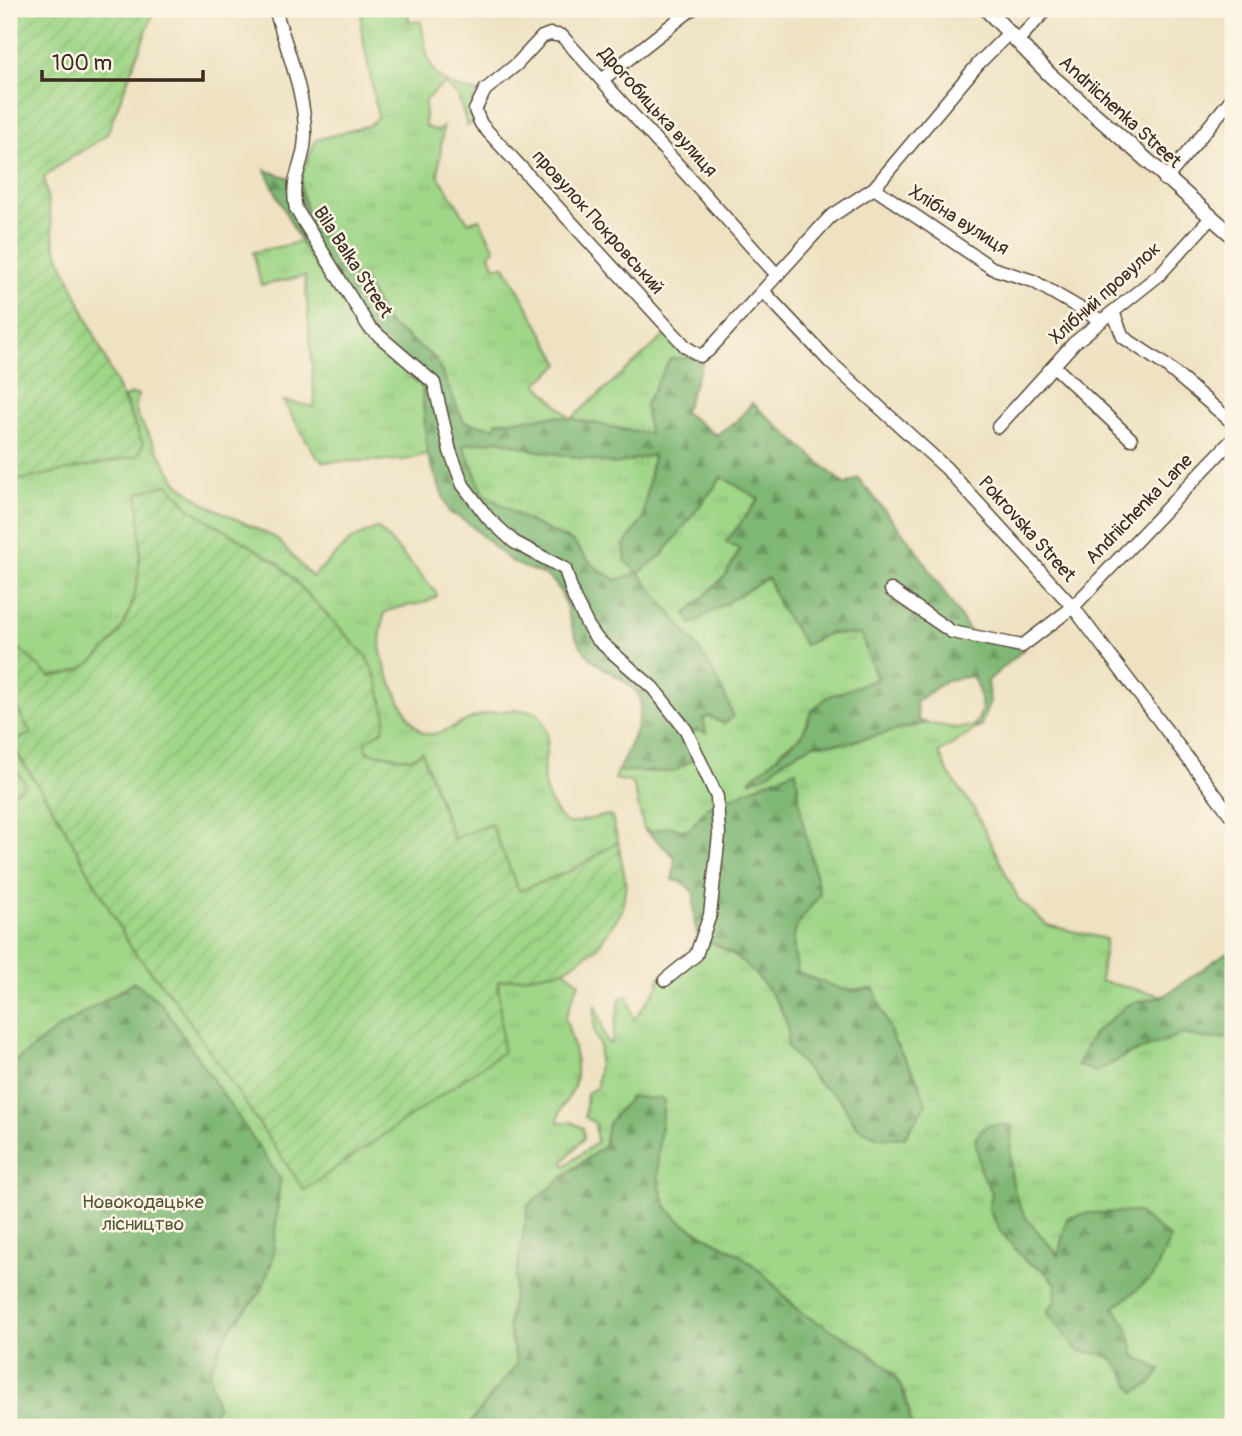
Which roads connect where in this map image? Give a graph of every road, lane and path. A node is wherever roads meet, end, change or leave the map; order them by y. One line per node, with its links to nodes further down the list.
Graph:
1 (275, 9): 25 (street, Bila Balka Street)
2 (692, 9): 6 (street)
3 (986, 9): 5 (street, Andriichenka Street)
4 (1047, 9): 5 (street)
5 (1013, 37): 9 (street, Andriichenka Street); 10 (street)
6 (603, 79): 8 (street, Дрогобицька вулиця); 13 (street, Дрогобицька вулиця)
7 (1233, 97): 9 (street)
8 (475, 110): 14 (street, провулок Покровський)
9 (1165, 180): 11 (street, Andriichenka Street)
10 (874, 188): 13 (street); 16 (street, Хлібна вулиця)
11 (1210, 219): 12 (street, Andriichenka Street); 15 (street, Хлібний провулок)
12 (1233, 236)
13 (777, 275): 14 (street)
14 (763, 291): 23 (street, Pokrovska Street)
15 (1113, 312): 16 (street, Хлібний провулок); 18 (street)
16 (1100, 320): 17 (street, Хлібний провулок)
17 (1054, 366): 19 (street, Хлібний провулок); 20 (street, Хлібний провулок)
18 (1233, 423)
19 (998, 427)
20 (1131, 439)
21 (1233, 439): 23 (street, Andriichenka Lane)
22 (891, 590): 23 (street, Andriichenka Lane)
23 (1073, 607): 24 (street, Pokrovska Street)
24 (1233, 818)
25 (665, 980)

